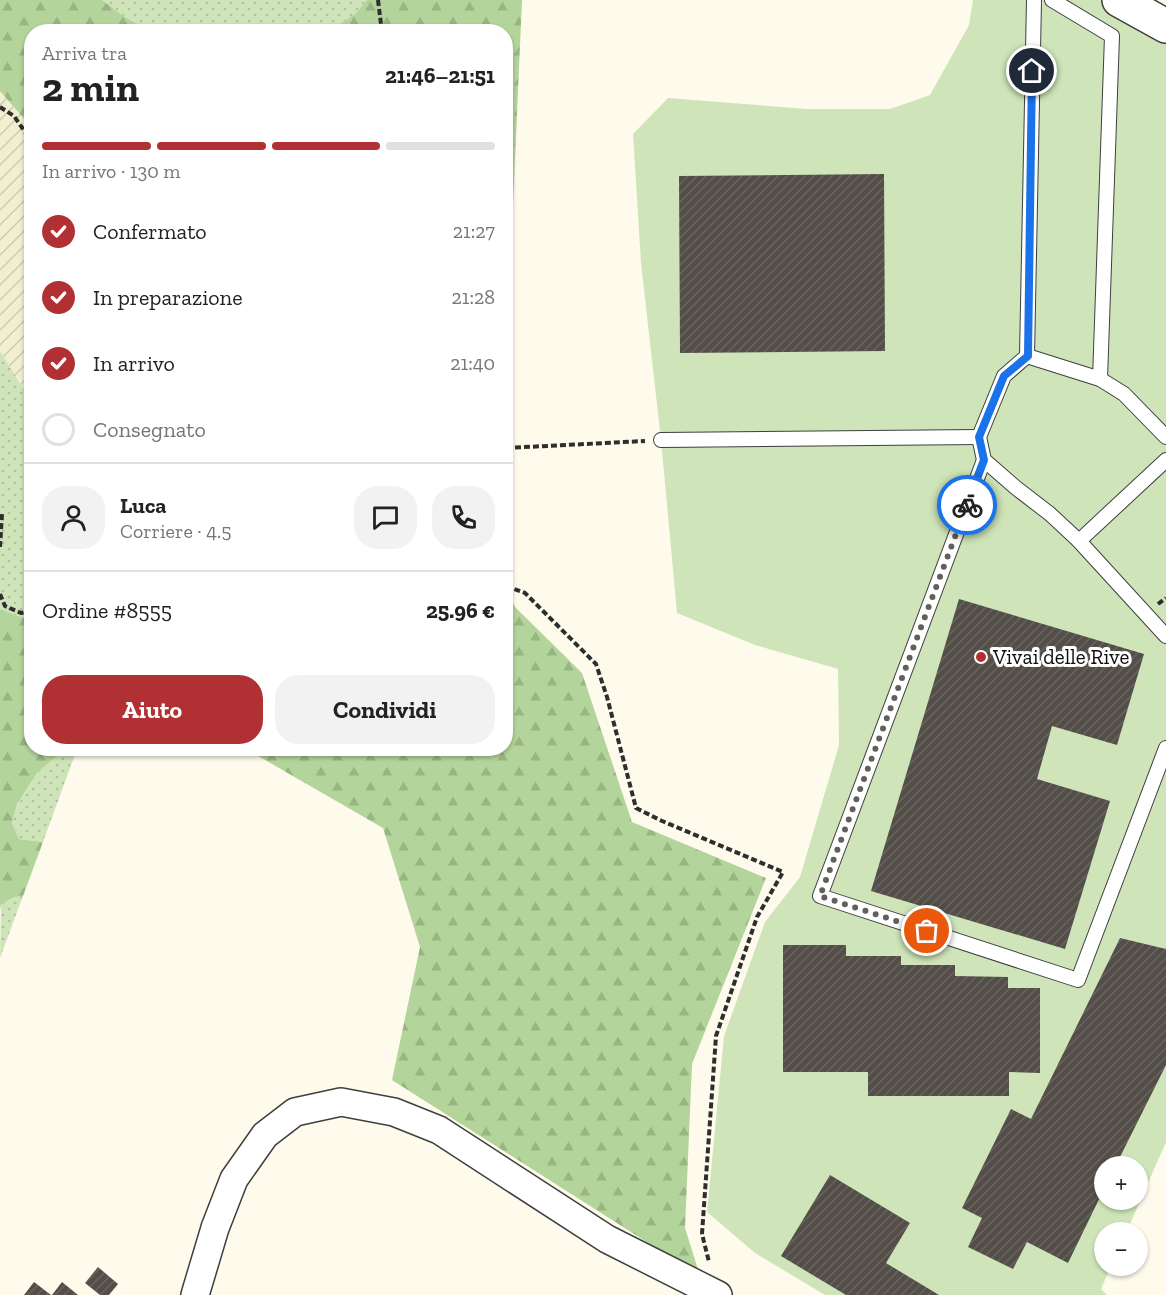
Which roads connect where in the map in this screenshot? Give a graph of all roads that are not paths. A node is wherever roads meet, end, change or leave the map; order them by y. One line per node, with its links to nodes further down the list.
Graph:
1 (1034, 0): 5 (lane)
2 (1052, 0): 6 (lane)
3 (1119, 0): 4 (street)
4 (1166, 26)
5 (1028, 356): 6 (lane); 7 (lane)
6 (1100, 379): 8 (lane)
7 (979, 437): 9 (lane); 10 (lane)
8 (1166, 437)
9 (661, 440)
10 (984, 460): 12 (lane); 14 (lane)
11 (1166, 460): 12 (lane)
12 (1079, 541): 13 (lane)
13 (1166, 636)
14 (1166, 748)
15 (195, 1295): 16 (street)
16 (718, 1295)

